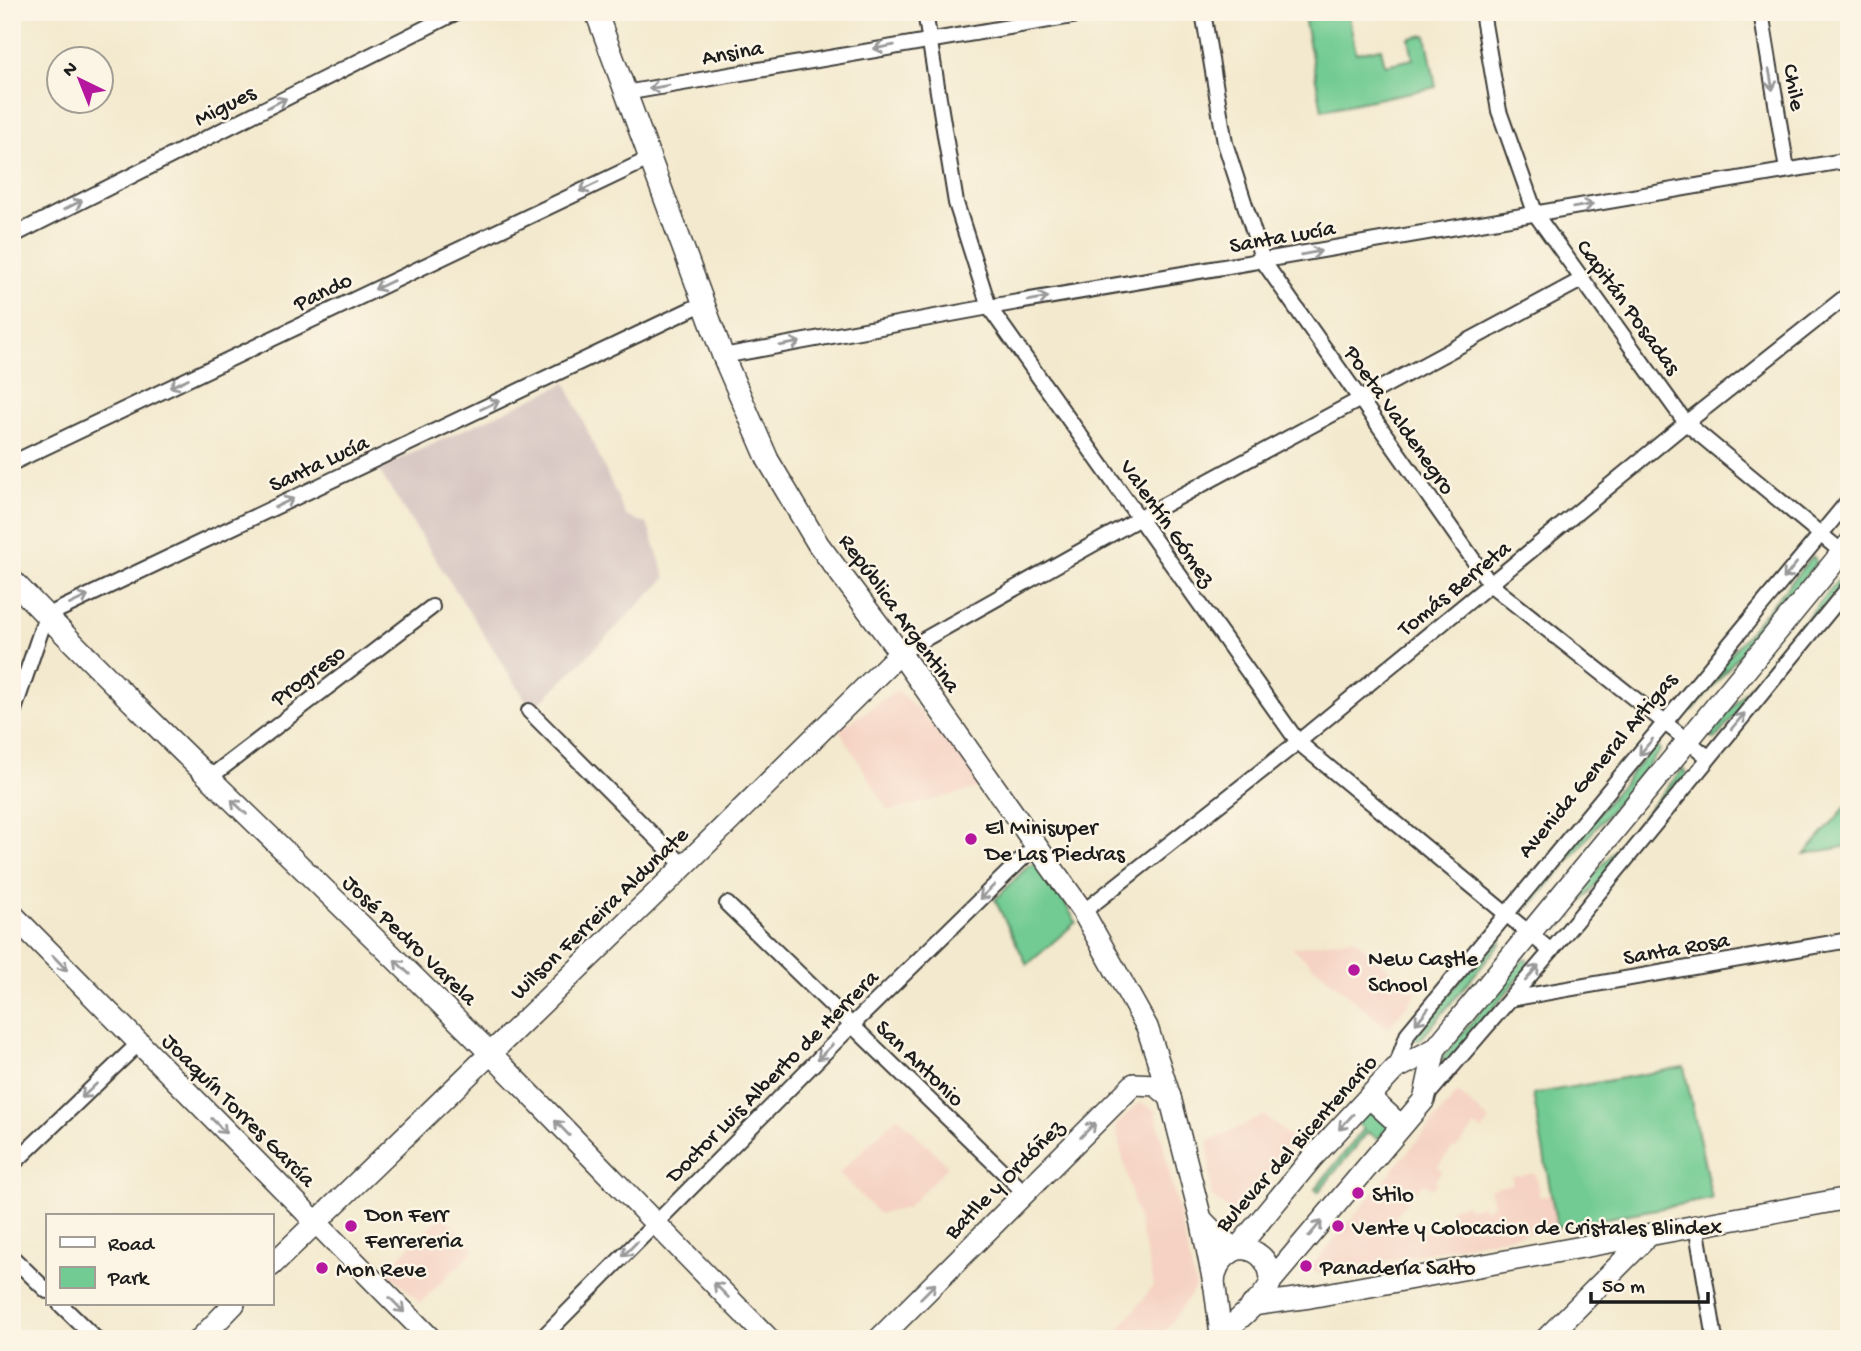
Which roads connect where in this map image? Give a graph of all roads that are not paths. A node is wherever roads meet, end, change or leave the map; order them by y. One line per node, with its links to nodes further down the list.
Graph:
1 (457, 12): 14 (street, Migues, one-way to 1)
2 (596, 12): 9 (street, República Argentina)
3 (925, 12): 8 (street, Valentín Gómez)
4 (1096, 12): 8 (street, Ansina)
5 (1203, 12): 15 (street, Poeta Valdenegro)
6 (1482, 12): 13 (street, Capitán Posadas)
7 (1761, 12): 12 (street, Chile, one-way to 12)
8 (930, 39): 9 (street, Ansina, one-way to 9); 19 (street, Valentín Gómez)
9 (625, 93): 10 (street, República Argentina)
10 (651, 158): 18 (street, República Argentina); 23 (street, Pando, one-way to 23)
11 (1849, 160): 12 (street, Santa Lucía)
12 (1787, 170): 13 (street, Santa Lucía, one-way to 12)
13 (1536, 215): 15 (street, Santa Lucía, one-way to 13); 16 (street, Capitán Posadas)
14 (12, 236)
15 (1263, 261): 19 (street, Santa Lucía, one-way to 15); 21 (street, Poeta Valdenegro)
16 (1583, 279): 21 (street); 22 (street, Capitán Posadas)
17 (1849, 294): 22 (street, Tomás Berreta)
18 (704, 303): 20 (street, República Argentina); 32 (street, Santa Lucía, one-way to 18)
19 (989, 307): 20 (street, Santa Lucía, one-way to 19); 25 (street, Valentín Gómez)
20 (723, 356): 33 (street, República Argentina)
21 (1359, 400): 25 (street); 29 (street, Poeta Valdenegro)
22 (1686, 423): 26 (street, Capitán Posadas); 29 (street, Tomás Berreta)
23 (12, 463)
24 (1849, 500): 26 (street, Avenida General Artigas)
25 (1138, 519): 33 (street); 38 (street, Valentín Gómez)
26 (1820, 534): 27 (street, Capitán Posadas); 36 (street, Avenida General Artigas, one-way to 36)
27 (1846, 551): 37 (street, Bulevar del Bicentenario)
28 (12, 580): 32 (street, José Pedro Varela)
29 (1491, 585): 36 (street, Poeta Valdenegro); 38 (street, Tomás Berreta)
30 (1849, 587): 39 (street, one-way to 30)
31 (432, 607): 40 (street, Progreso)
32 (46, 616): 35 (street); 40 (street, José Pedro Varela)
33 (900, 653): 41 (street, República Argentina); 42 (street, Wilson Ferreira Aldunate)
34 (529, 712): 42 (street)
35 (12, 716)
36 (1665, 724): 37 (street, Poeta Valdenegro); 45 (street, Avenida General Artigas, one-way to 45)
37 (1686, 741): 39 (street, Poeta Valdenegro); 47 (street, Bulevar del Bicentenario)
38 (1298, 742): 44 (street, Tomás Berreta); 45 (street, Valentín Gómez)
39 (1707, 757): 49 (street)
40 (209, 778): 55 (street, José Pedro Varela, one-way to 40)
41 (1036, 845): 44 (street, República Argentina); 51 (street, Doctor Luis Alberto de Herrera, one-way to 51)
42 (684, 866): 55 (street, Wilson Ferreira Aldunate)
43 (727, 904): 51 (street, San Antonio)
44 (1083, 912): 53 (street, República Argentina)
45 (1505, 914): 47 (street, Valentín Gómez); 56 (street, Avenida General Artigas, one-way to 56)
46 (12, 915): 52 (street, Joaquín Torres García, one-way to 52)
47 (1530, 933): 49 (street, Valentín Gómez); 54 (street, Bulevar del Bicentenario)
48 (1849, 940): 50 (street, Santa Rosa)
49 (1551, 951): 50 (street, one-way to 49)
50 (1510, 999): 60 (street)
51 (850, 1026): 63 (street, San Antonio); 67 (street, Doctor Luis Alberto de Herrera, one-way to 67)
52 (138, 1044): 62 (street, one-way to 62); 66 (street, Joaquín Torres García, one-way to 66)
53 (1154, 1049): 57 (street, Batlle y Ordóñez); 58 (street, República Argentina)
54 (1435, 1049): 56 (street, Bulevar del Bicentenario); 60 (street, Bulevar del Bicentenario)
55 (491, 1054): 66 (street, Wilson Ferreira Aldunate); 67 (street, José Pedro Varela, one-way to 55)
56 (1395, 1069): 59 (street, Bulevar del Bicentenario)
57 (1134, 1084): 58 (street); 63 (street, Batlle y Ordóñez, one-way to 57)
58 (1170, 1097): 65 (street, República Argentina)
59 (1369, 1097): 61 (street); 70 (street, Bulevar del Bicentenario, one-way to 70)
60 (1424, 1100): 61 (street, Bulevar del Bicentenario)
61 (1401, 1126): 73 (street, Bulevar del Bicentenario, one-way to 61)
62 (12, 1165)
63 (1025, 1193): 86 (street, Batlle y Ordóñez, one-way to 63)
64 (1849, 1198): 68 (street)
65 (1201, 1219): 70 (street); 74 (street, República Argentina)
66 (315, 1222): 72 (street, Wilson Ferreira Aldunate); 83 (street, Joaquín Torres García, one-way to 83)
67 (655, 1224): 84 (street, Doctor Luis Alberto de Herrera, one-way to 84); 85 (street, José Pedro Varela, one-way to 67)
68 (1696, 1225): 69 (street); 88 (street)
69 (1648, 1236): 76 (street); 87 (street)
70 (1237, 1249): 73 (street); 74 (street, Bulevar del Bicentenario)
71 (12, 1257): 75 (street)
72 (273, 1264)
73 (1271, 1281): 76 (street); 77 (street, Bulevar del Bicentenario)
74 (1215, 1289): 77 (street); 80 (street, República Argentina)
75 (46, 1290)
76 (1310, 1297): 77 (street)
77 (1252, 1305): 80 (street)
78 (62, 1306): 81 (street)
79 (232, 1306): 82 (street)
80 (1221, 1337)
81 (96, 1339)
82 (200, 1339)
83 (431, 1339)
84 (541, 1339)
85 (769, 1339)
86 (879, 1339)
87 (1546, 1339)
88 (1715, 1339)

